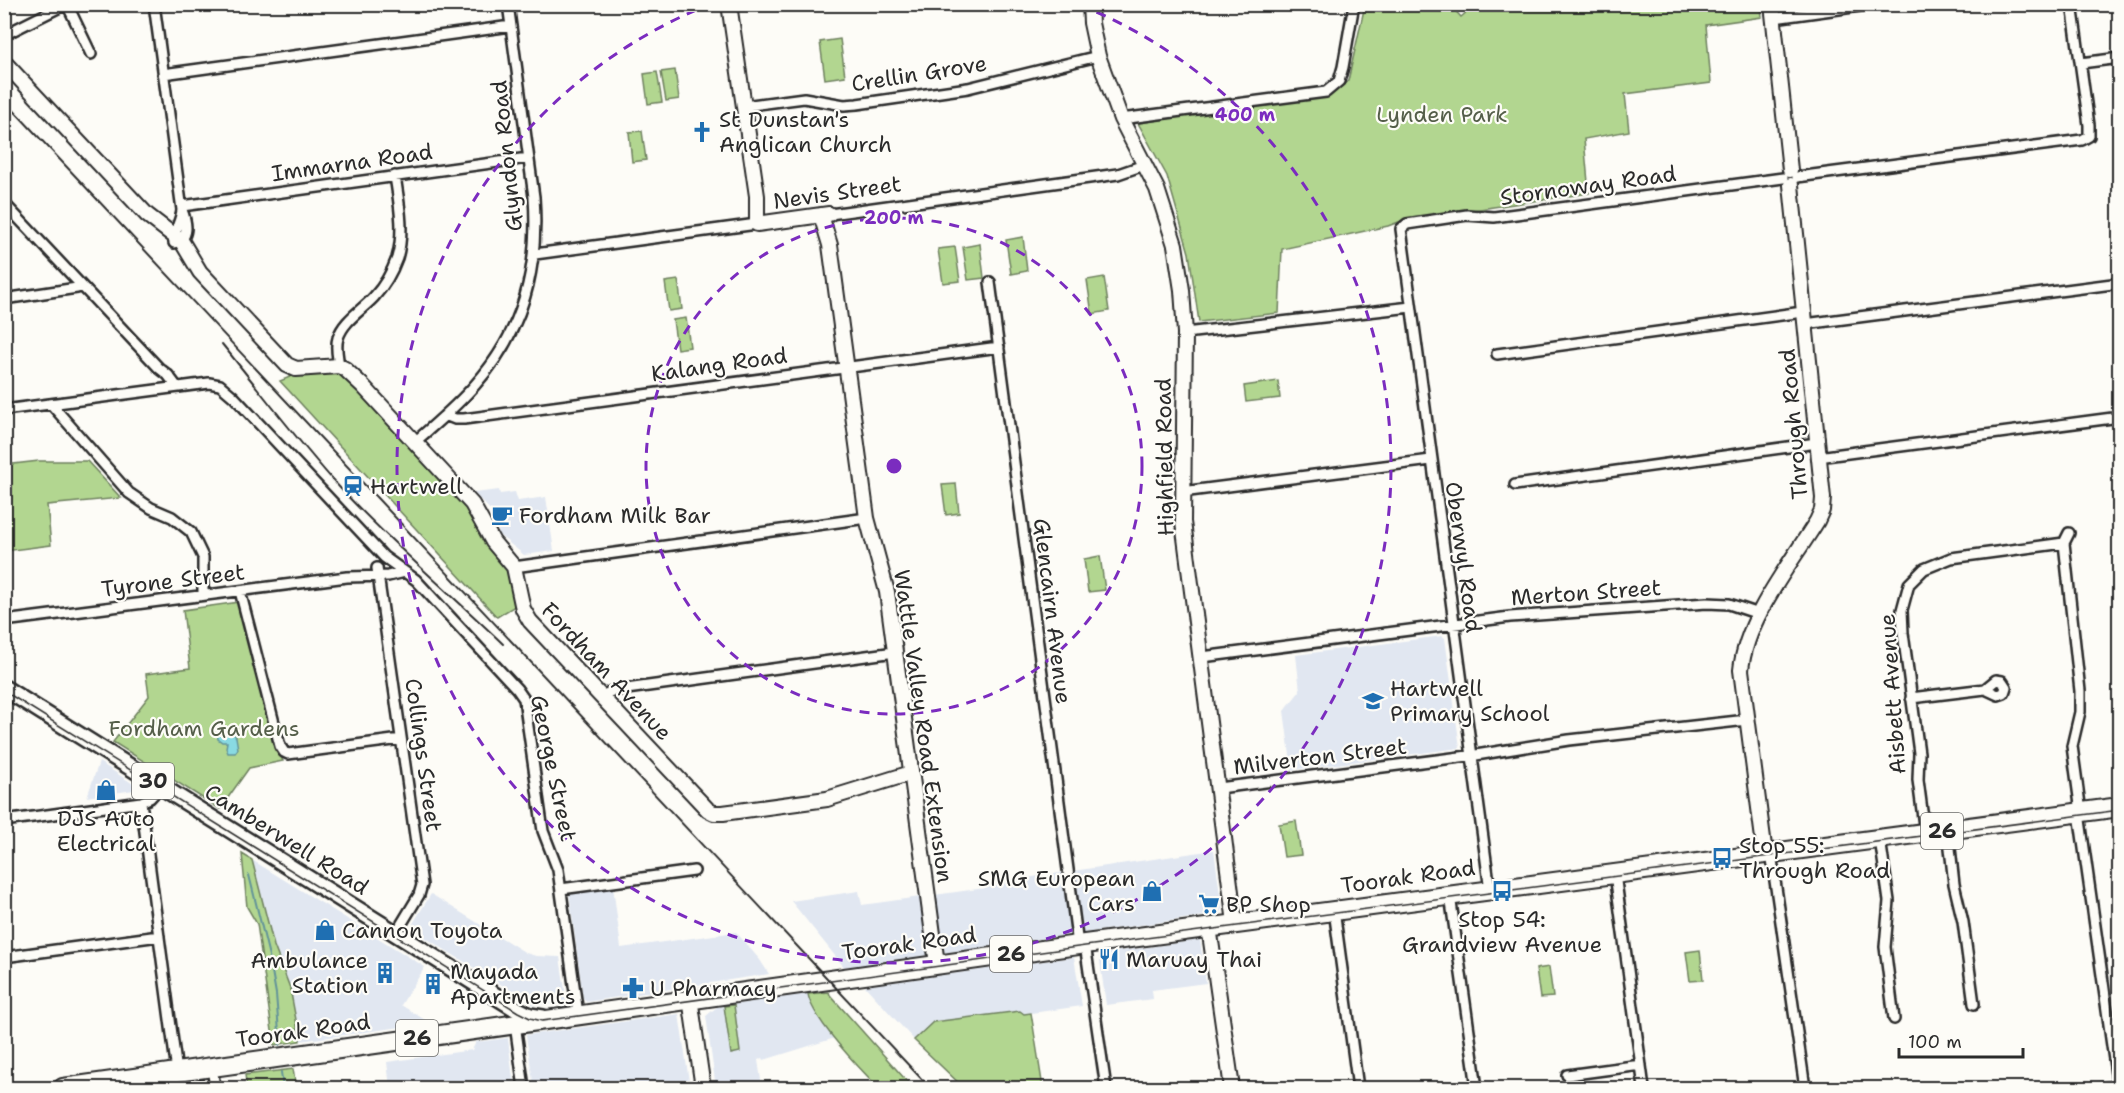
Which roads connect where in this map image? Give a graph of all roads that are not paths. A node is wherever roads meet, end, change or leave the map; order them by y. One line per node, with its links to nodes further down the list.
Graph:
1 (67, 4): 11 (street); 12 (street)
2 (154, 4): 17 (street)
3 (508, 4): 10 (street, Glyndon Road)
4 (729, 4): 18 (street)
5 (1090, 4): 13 (street, Highfield Road)
6 (1354, 4): 19 (street)
7 (1875, 4): 9 (street)
8 (2072, 4): 16 (street)
9 (1773, 11): 23 (street, Through Road)
10 (511, 26): 17 (street); 20 (street, Glyndon Road)
11 (4, 35)
12 (91, 54)
13 (1098, 56): 18 (street, Crellin Grove); 19 (street, Highfield Road)
14 (2120, 58): 16 (street)
15 (4, 62): 29 (street)
16 (2081, 63): 23 (street, Stornoway Road)
17 (164, 74): 25 (street)
18 (744, 106): 27 (street)
19 (1121, 119): 21 (street, Highfield Road)
20 (528, 158): 22 (street, Immarna Road); 30 (street, Glyndon Road)
21 (1144, 165): 26 (street, Nevis Street); 37 (street, Highfield Road)
22 (395, 176): 25 (street, Immarna Road); 40 (street)
23 (1790, 178): 28 (street, Stornoway Road); 36 (street, Through Road)
24 (4, 204): 33 (street)
25 (182, 208): 29 (street)
26 (825, 215): 27 (street, Nevis Street); 41 (street, Wattle Valley Road Extension)
27 (761, 224): 30 (street, Nevis Street)
28 (1401, 229): 35 (street, Oberwyl Road)
29 (176, 240): 40 (street)
30 (535, 255): 45 (street, Glyndon Road)
31 (990, 282): 38 (street, Glencairn Avenue)
32 (2120, 283): 36 (street)
33 (81, 286): 34 (street); 42 (street)
34 (4, 299)
35 (1411, 307): 37 (street); 49 (street, Oberwyl Road)
36 (1804, 318): 39 (street); 48 (street, Through Road)
37 (1185, 333): 51 (street, Highfield Road)
38 (999, 347): 41 (street, Kalang Road); 94 (street, Glencairn Avenue)
39 (1497, 354)
40 (339, 366): 47 (street, Fordham Avenue)
41 (847, 366): 45 (street, Kalang Road); 52 (street, Wattle Valley Road Extension)
42 (173, 388): 43 (street, George Street); 55 (street, George Street)
43 (51, 404): 44 (street, George Street); 60 (street)
44 (4, 410)
45 (445, 415): 47 (street, Glyndon Road)
46 (2120, 417): 48 (street)
47 (415, 442): 56 (street, Fordham Avenue)
48 (1817, 450): 50 (street); 61 (street, Through Road)
49 (1431, 460): 51 (street); 63 (street, Oberwyl Road)
50 (1515, 485)
51 (1182, 492): 65 (street, Highfield Road)
52 (867, 518): 56 (street); 64 (street, Wattle Valley Road Extension)
53 (2069, 533): 54 (street)
54 (2064, 543): 69 (street, Aisbett Avenue); 78 (street)
55 (384, 557): 57 (street); 58 (street, George Street)
56 (514, 567): 68 (street, Fordham Avenue)
57 (378, 572): 58 (street, Tyrone Street); 59 (street, Tyrone Street); 71 (street, Collings Street)
58 (405, 572): 86 (street, George Street)
59 (240, 591): 60 (street, Tyrone Street); 71 (street)
60 (203, 595): 62 (street, Tyrone Street)
61 (1759, 614): 63 (street, Merton Street); 70 (street, Through Road)
62 (4, 621)
63 (1454, 623): 65 (street, Merton Street); 72 (street, Oberwyl Road)
64 (895, 652): 68 (street); 73 (street, Wattle Valley Road Extension)
65 (1202, 657): 75 (street, Highfield Road)
66 (4, 688): 74 (main road, Camberwell Road / 30)
67 (1986, 689): 69 (street)
68 (601, 696): 73 (street, Fordham Avenue)
69 (1911, 698): 81 (street, Aisbett Avenue)
70 (1747, 720): 72 (street, Milverton Street); 83 (street, Through Road)
71 (401, 739): 92 (street, Collings Street)
72 (1471, 756): 75 (street, Milverton Street); 87 (street, Oberwyl Road)
73 (911, 773): 96 (street, Wattle Valley Road Extension)
74 (161, 786): 76 (street); 92 (main road, Camberwell Road / 30)
75 (1219, 788): 90 (street, Highfield Road)
76 (141, 802): 79 (street); 93 (street)
77 (2120, 807): 78 (highway, Toorak Road / 26)
78 (2080, 812): 80 (highway, Toorak Road / 26); 109 (street)
79 (4, 820)
80 (1948, 830): 81 (highway, Toorak Road / 26); 99 (street)
81 (1925, 833): 82 (highway, Toorak Road / 26)
82 (1880, 839): 83 (highway, Toorak Road / 26); 102 (street)
83 (1768, 854): 85 (highway, Toorak Road / 26); 119 (street)
84 (694, 871): 86 (street)
85 (1615, 874): 87 (highway, Toorak Road / 26); 105 (street)
86 (561, 889): 100 (street, George Street)
87 (1490, 890): 88 (highway, Toorak Road / 26)
88 (1450, 895): 89 (highway, Toorak Road / 26); 117 (street)
89 (1334, 910): 90 (highway, Toorak Road / 26); 116 (street)
90 (1235, 924): 91 (highway, Toorak Road / 26)
91 (1209, 927): 94 (highway, Toorak Road / 26); 115 (street)
92 (396, 933): 98 (main road, Camberwell Road / 30)
93 (159, 936): 95 (street); 107 (street)
94 (1081, 944): 96 (highway, Toorak Road / 26); 114 (street, Glencairn Avenue)
95 (4, 957)
96 (937, 964): 97 (highway, Toorak Road / 26)
97 (690, 998): 100 (highway, Toorak Road / 26); 113 (street)
98 (502, 1000): 101 (main road, Camberwell Road / 30); 104 (main road)
99 (1974, 1004)
100 (578, 1014): 101 (highway, Toorak Road / 26)
101 (549, 1018): 103 (highway, Toorak Road / 26)
102 (1894, 1019)
103 (515, 1024): 104 (highway, Toorak Road / 26); 112 (street)
104 (494, 1027): 106 (highway, Toorak Road / 26)
105 (1641, 1065): 108 (street); 118 (street)
106 (212, 1067): 107 (highway, Toorak Road / 26); 111 (street)
107 (177, 1072): 110 (highway, Toorak Road / 26)
108 (1567, 1075)
109 (2118, 1087): 120 (street)
110 (63, 1089)
111 (215, 1089)
112 (524, 1089)
113 (703, 1089)
114 (1106, 1089)
115 (1232, 1089)
116 (1358, 1089)
117 (1477, 1089)
118 (1644, 1089)
119 (1804, 1089)
120 (2102, 1089)

